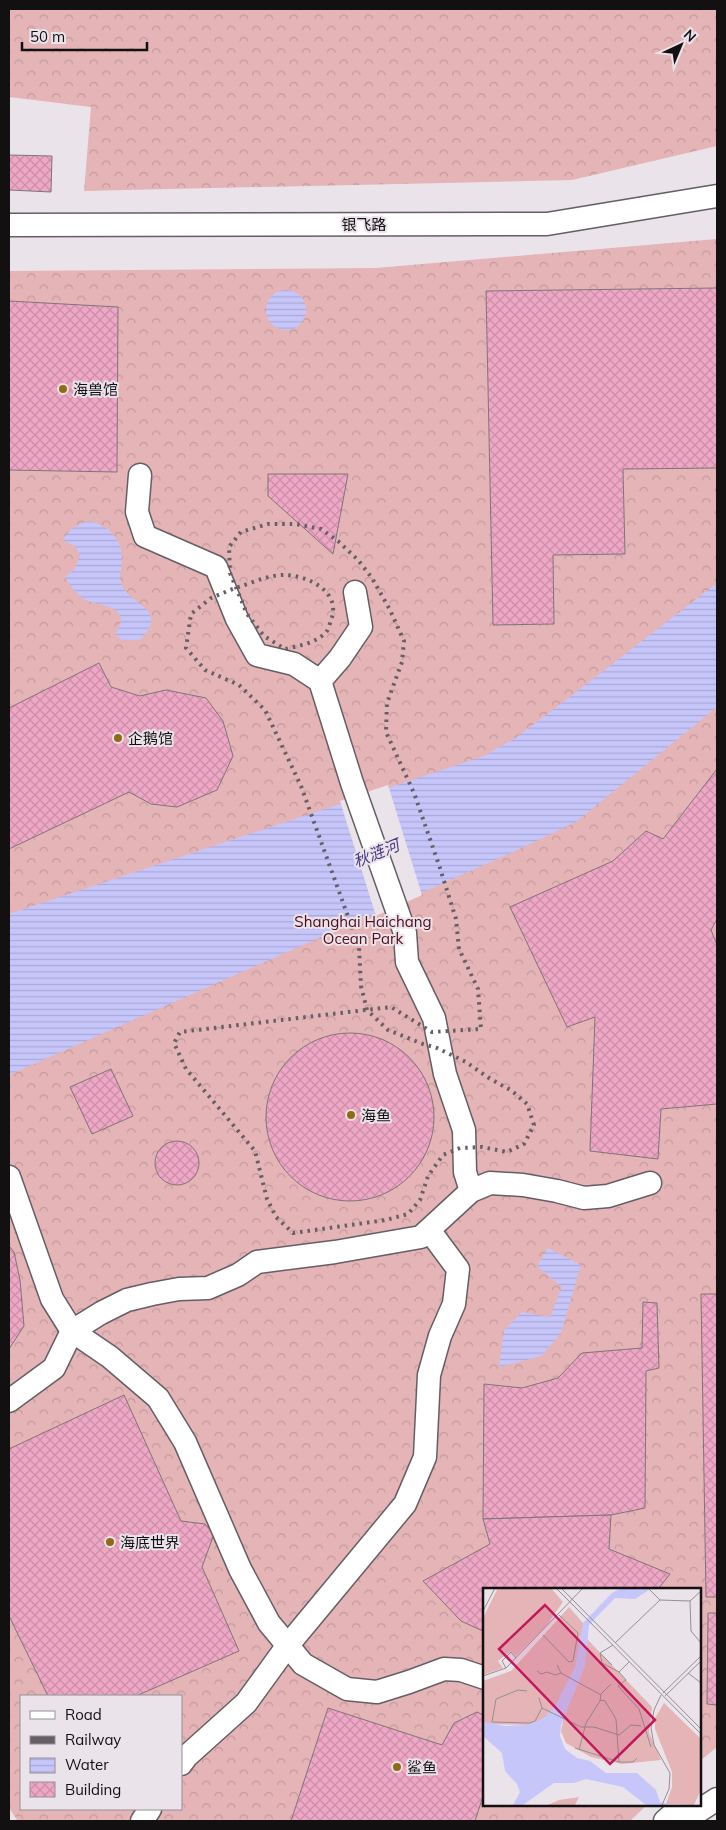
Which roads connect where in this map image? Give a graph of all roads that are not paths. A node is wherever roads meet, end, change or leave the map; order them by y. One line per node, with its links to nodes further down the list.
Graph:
1 (717, 196): 2 (street, 银飞路)
2 (9, 225)
3 (140, 475): 5 (street)
4 (355, 592): 5 (street)
5 (320, 681): 8 (street)
6 (9, 1177): 10 (street)
7 (650, 1183): 8 (street)
8 (471, 1191): 9 (street)
9 (429, 1230): 10 (street); 12 (street)
10 (72, 1331): 11 (street); 12 (street)
11 (9, 1401)
12 (288, 1645): 13 (street); 14 (street)
13 (483, 1677)
14 (182, 1762)
15 (717, 1782): 16 (street)
16 (701, 1792)
17 (717, 1799): 22 (street)
18 (683, 1805): 21 (street)
19 (149, 1810): 20 (street)
20 (142, 1821)
21 (665, 1821)
22 (686, 1821)

